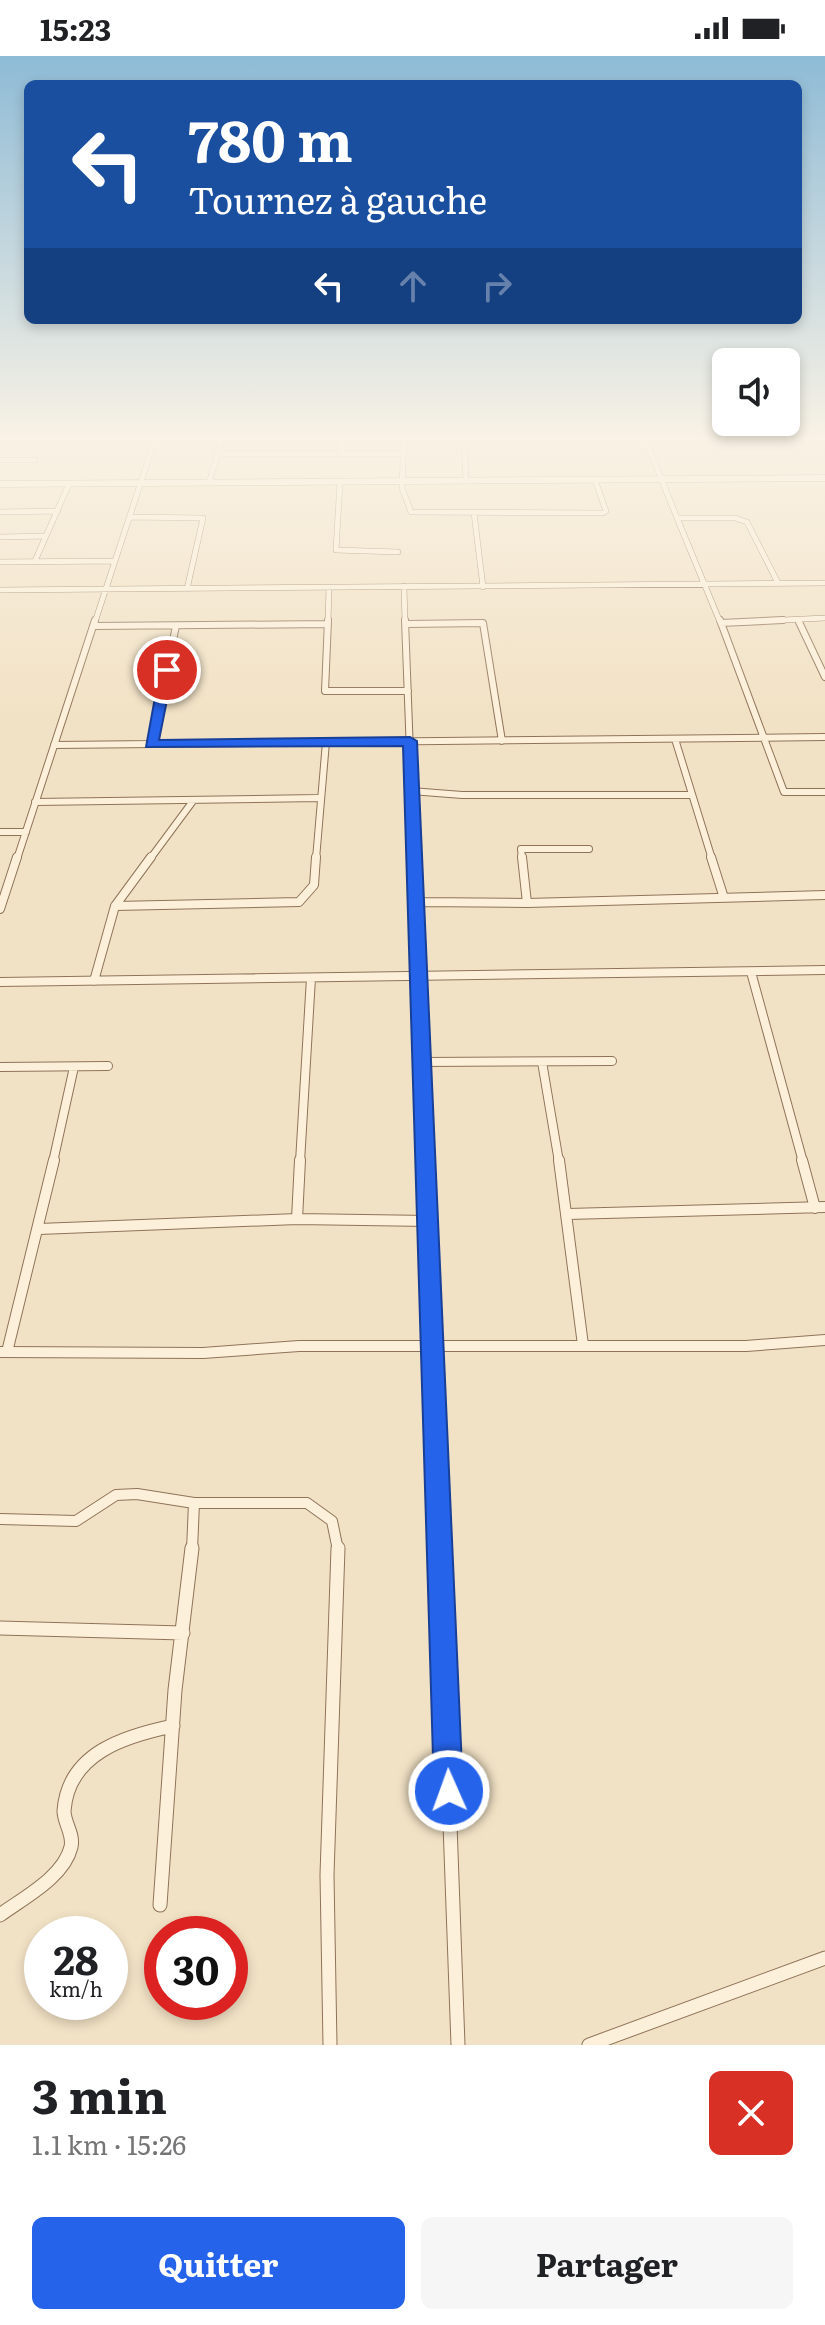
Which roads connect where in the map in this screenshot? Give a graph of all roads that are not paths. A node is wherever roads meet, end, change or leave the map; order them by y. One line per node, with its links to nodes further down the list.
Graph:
1 (49, 529): 8 (street)
2 (126, 529): 12 (street)
3 (201, 529): 21 (street)
4 (337, 529): 10 (street)
5 (476, 529): 19 (street)
6 (681, 529): 16 (street)
7 (750, 529): 14 (street)
8 (46, 536): 9 (street); 11 (street)
9 (0, 537)
10 (398, 552)
11 (35, 561): 12 (street); 13 (street)
12 (115, 561): 20 (street)
13 (0, 562)
14 (778, 583): 15 (street); 16 (street)
15 (825, 583)
16 (703, 584): 19 (street); 25 (street)
17 (404, 586): 18 (street); 19 (street); 27 (street)
18 (329, 587): 21 (street); 26 (street)
19 (483, 587)
20 (106, 589): 21 (street); 22 (street); 28 (street)
21 (187, 589)
22 (0, 590)
23 (825, 618): 24 (street)
24 (799, 622): 25 (street); 30 (street)
25 (721, 623): 33 (street)
26 (328, 624): 29 (street); 31 (street)
27 (406, 624): 31 (street); 36 (street)
28 (93, 626): 29 (street); 39 (street)
29 (176, 626): 38 (street)
30 (825, 677)
31 (408, 691): 35 (street)
32 (825, 737): 33 (street)
33 (764, 738): 34 (street); 41 (street)
34 (675, 739): 36 (street); 42 (street)
35 (410, 741): 36 (street); 37 (street); 40 (street)
36 (502, 741)
37 (326, 742): 38 (street); 43 (street)
38 (151, 744): 39 (street)
39 (54, 745): 45 (street)
40 (411, 791): 42 (street); 51 (street)
41 (825, 792)
42 (692, 795): 50 (street)
43 (318, 798): 44 (street); 53 (street)
44 (193, 801): 45 (street); 53 (street)
45 (35, 802): 47 (street)
46 (0, 832): 47 (street)
47 (26, 832): 54 (street)
48 (589, 849): 52 (street)
49 (825, 895): 50 (street)
50 (724, 898): 52 (street)
51 (416, 902): 52 (street); 57 (street)
52 (527, 903)
53 (115, 906): 59 (street)
54 (0, 909)
55 (825, 970): 56 (street)
56 (751, 972): 57 (street); 67 (street)
57 (419, 977): 58 (street); 62 (street)
58 (311, 978): 59 (street); 69 (street)
59 (94, 981): 60 (street)
60 (0, 982)
61 (612, 1061): 63 (street)
62 (422, 1062): 63 (street); 70 (street)
63 (542, 1062): 68 (street)
64 (108, 1066): 66 (street)
65 (0, 1067): 66 (street)
66 (74, 1067): 71 (street)
67 (820, 1208): 68 (street)
68 (568, 1214): 74 (street)
69 (297, 1219): 70 (street); 71 (street)
70 (428, 1221): 73 (street)
71 (39, 1229): 75 (street)
72 (825, 1340): 74 (street)
73 (432, 1345): 74 (street); 75 (street); 85 (street)
74 (583, 1345)
75 (4, 1352)
76 (194, 1503): 77 (street); 79 (street); 84 (street)
77 (0, 1519)
78 (0, 1628): 79 (street)
79 (183, 1633): 80 (street)
80 (173, 1726): 81 (street); 82 (street)
81 (160, 1905)
82 (0, 1915)
83 (825, 1958): 86 (street)
84 (330, 2045)
85 (458, 2045)
86 (589, 2045)

